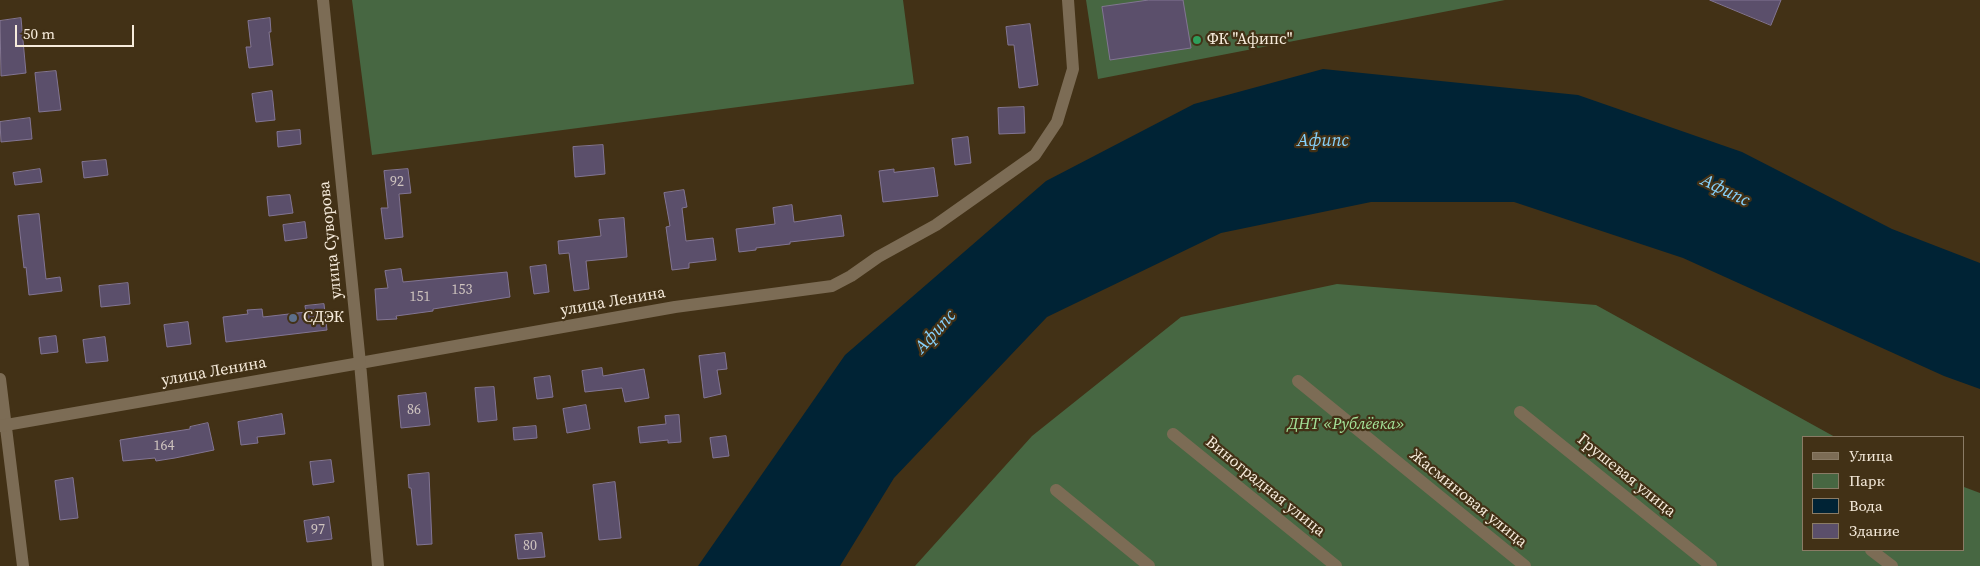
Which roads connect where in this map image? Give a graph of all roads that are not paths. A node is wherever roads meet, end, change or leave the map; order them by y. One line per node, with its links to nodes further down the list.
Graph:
1 (323, 0): 3 (street, улица Суворова)
2 (1068, 0): 3 (street, улица Ленина)
3 (360, 363): 7 (street, улица Ленина); 12 (street, улица Суворова)
4 (0, 379): 7 (street)
5 (1298, 381): 15 (street, Жасминовая улица)
6 (1520, 412): 16 (street, Грушевая улица)
7 (3, 425): 11 (street)
8 (1173, 434): 14 (street, Виноградная улица)
9 (1056, 490): 13 (street)
10 (1872, 551): 17 (street)
11 (23, 566)
12 (378, 566)
13 (1149, 566)
14 (1336, 566)
15 (1525, 566)
16 (1711, 566)
17 (1892, 566)

